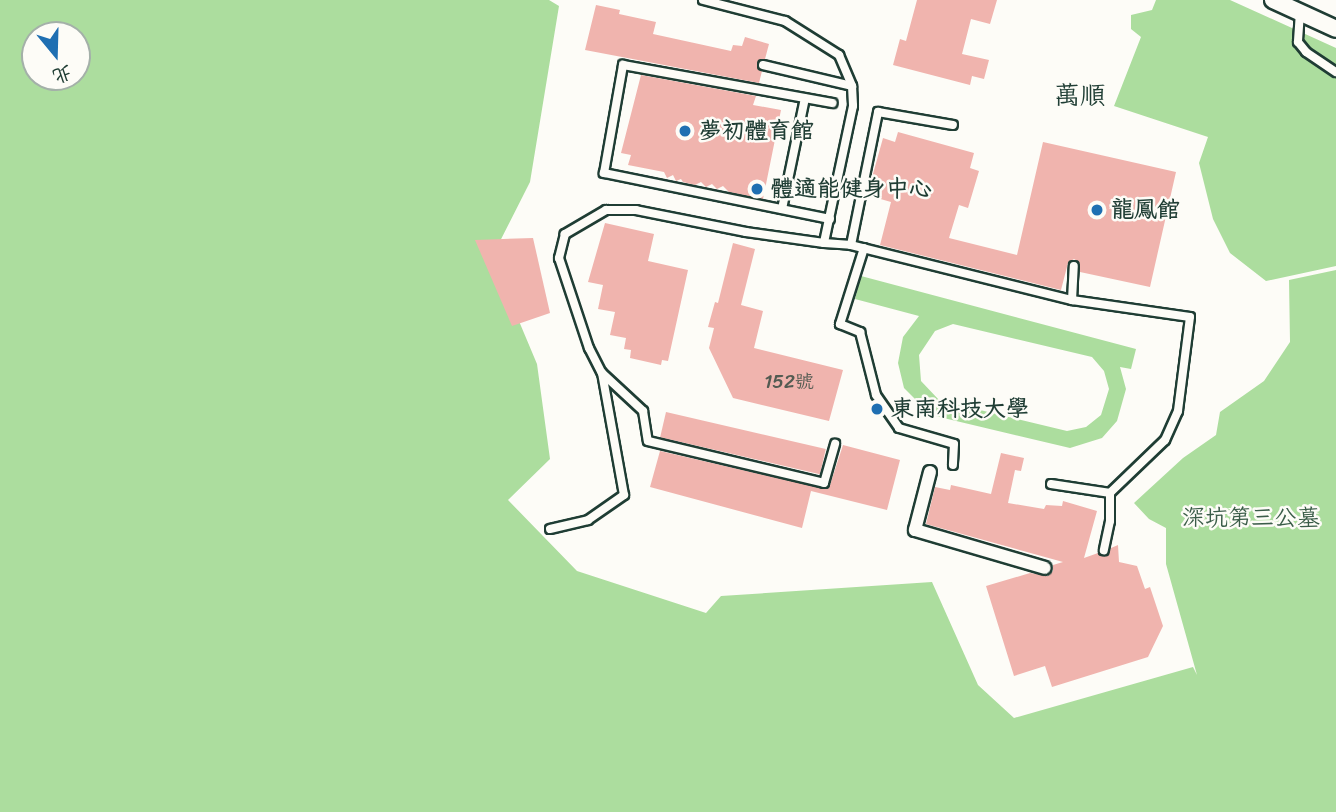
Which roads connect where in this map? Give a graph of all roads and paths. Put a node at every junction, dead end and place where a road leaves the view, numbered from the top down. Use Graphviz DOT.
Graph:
graph roads {
  1 [pos="704,0"];
  2 [pos="1273,0"];
  3 [pos="1300,12"];
  4 [pos="1336,29"];
  5 [pos="764,65"];
  6 [pos="1336,72"];
  7 [pos="852,86"];
  8 [pos="805,98"];
  9 [pos="833,103"];
  10 [pos="953,125"];
  11 [pos="782,209"];
  12 [pos="830,219"];
  13 [pos="824,243"];
  14 [pos="851,245"];
  15 [pos="864,248"];
  16 [pos="1074,266"];
  17 [pos="1072,300"];
  18 [pos="602,373"];
  19 [pos="835,444"];
  20 [pos="953,465"];
  21 [pos="930,472"];
  22 [pos="1051,484"];
  23 [pos="1110,493"];
  24 [pos="551,529"];
  25 [pos="1104,550"];
  26 [pos="1045,568"];
  1 -- 7 [label="lane"];
  2 -- 3 [label="street"];
  3 -- 4 [label="street"];
  3 -- 6 [label="lane"];
  5 -- 7 [label="lane"];
  7 -- 12 [label="lane"];
  8 -- 9 [label="lane"];
  8 -- 11 [label="lane"];
  8 -- 11 [label="lane"];
  10 -- 14 [label="lane"];
  11 -- 12 [label="lane"];
  12 -- 13 [label="lane"];
  13 -- 14 [label="lane"];
  13 -- 18 [label="lane"];
  14 -- 15 [label="lane"];
  15 -- 17 [label="lane"];
  15 -- 20 [label="lane"];
  16 -- 17 [label="lane"];
  17 -- 23 [label="lane"];
  18 -- 19 [label="lane"];
  18 -- 24 [label="lane"];
  21 -- 26 [label="street"];
  22 -- 23 [label="lane"];
  23 -- 25 [label="lane"];
}
